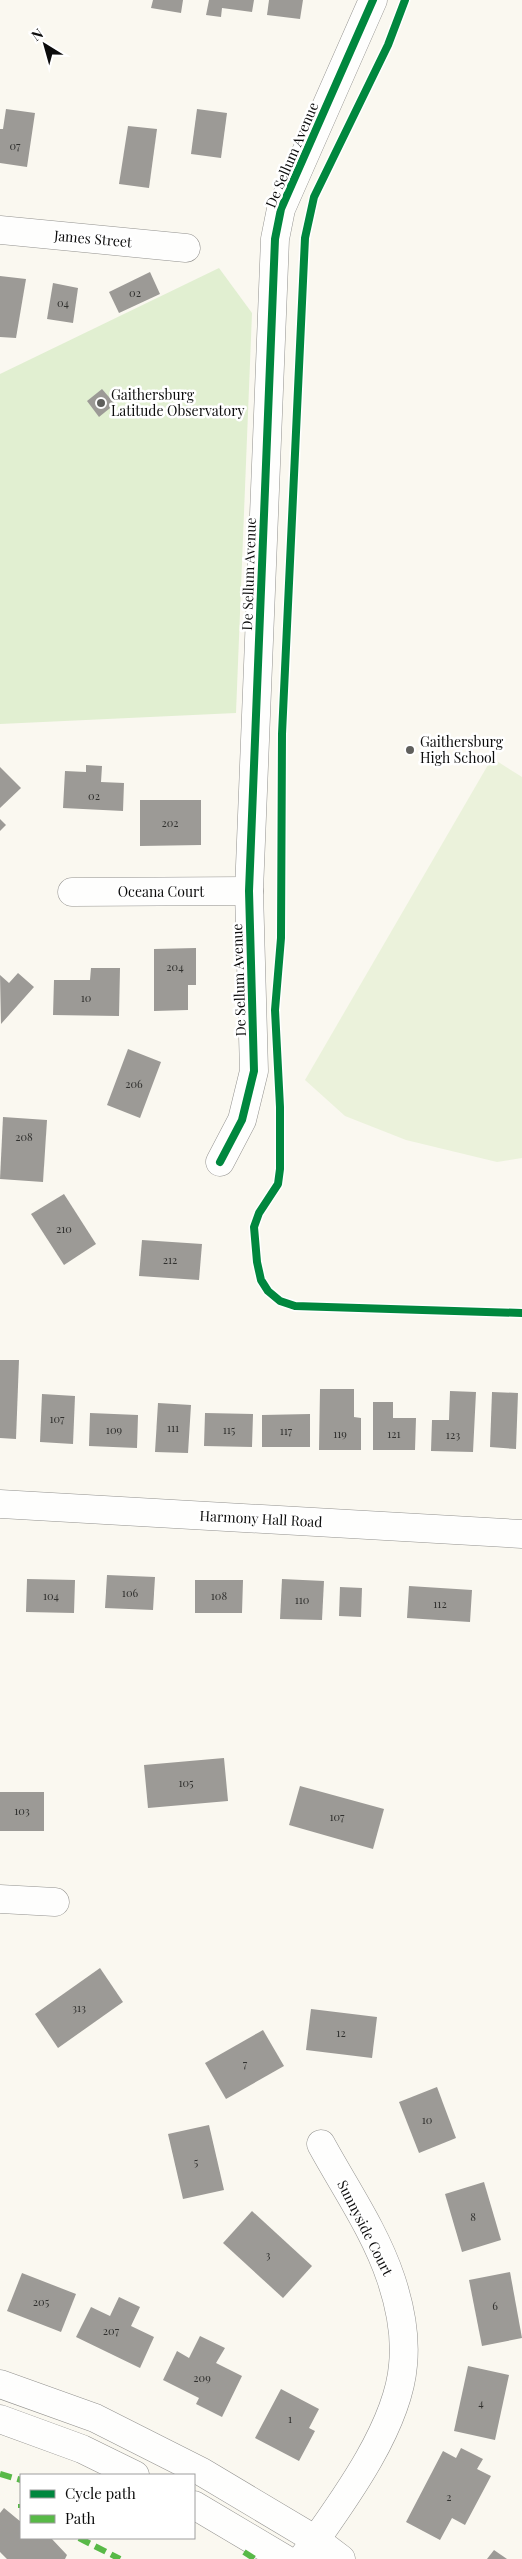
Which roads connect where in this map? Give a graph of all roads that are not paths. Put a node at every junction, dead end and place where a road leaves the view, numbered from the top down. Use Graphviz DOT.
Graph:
graph roads {
  1 [pos="373,0"];
  2 [pos="0,230"];
  3 [pos="186,248"];
  4 [pos="250,890"];
  5 [pos="72,892"];
  6 [pos="220,1162"];
  7 [pos="0,1504"];
  8 [pos="522,1534"];
  9 [pos="0,1899"];
  10 [pos="55,1902"];
  11 [pos="321,2144"];
  12 [pos="0,2384"];
  13 [pos="0,2419"];
  14 [pos="133,2474"];
  15 [pos="195,2506"];
  16 [pos="309,2549"];
  17 [pos="285,2559"];
  18 [pos="342,2559"];
  1 -- 4 [label="street, De Sellum Avenue"];
  2 -- 3 [label="street, James Street"];
  4 -- 5 [label="street, Oceana Court"];
  4 -- 6 [label="street, De Sellum Avenue"];
  7 -- 8 [label="street, Harmony Hall Road"];
  9 -- 10 [label="street"];
  11 -- 16 [label="street, Sunnyside Court"];
  12 -- 16 [label="street"];
  13 -- 14 [label="street"];
  15 -- 17 [label="street"];
  16 -- 18 [label="street"];
}
